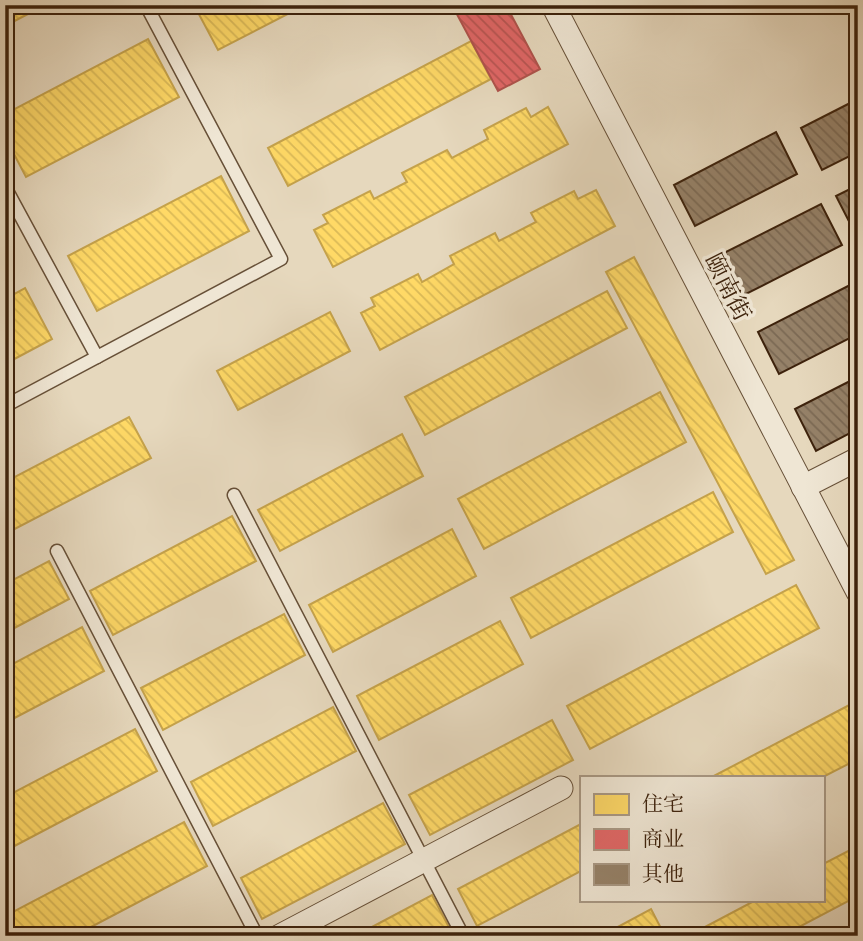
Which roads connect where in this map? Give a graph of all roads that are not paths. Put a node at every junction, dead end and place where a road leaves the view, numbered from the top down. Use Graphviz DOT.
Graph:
graph roads {
  1 [pos="146,5"];
  2 [pos="553,5"];
  3 [pos="5,187"];
  4 [pos="97,357"];
  5 [pos="5,406"];
  6 [pos="858,459"];
  7 [pos="803,487"];
  8 [pos="234,495"];
  9 [pos="57,551"];
  10 [pos="858,592"];
  11 [pos="561,788"];
  12 [pos="424,860"];
  13 [pos="257,936"];
  14 [pos="280,936"];
  15 [pos="463,936"];
  1 -- 4 [label="lane"];
  2 -- 7 [label="street, 颐南街"];
  3 -- 4 [label="lane"];
  4 -- 5 [label="lane"];
  6 -- 7 [label="street"];
  7 -- 10 [label="street, 颐南街"];
  8 -- 12 [label="lane"];
  9 -- 13 [label="lane"];
  11 -- 12 [label="street"];
  12 -- 14 [label="street"];
  12 -- 15 [label="lane"];
}
